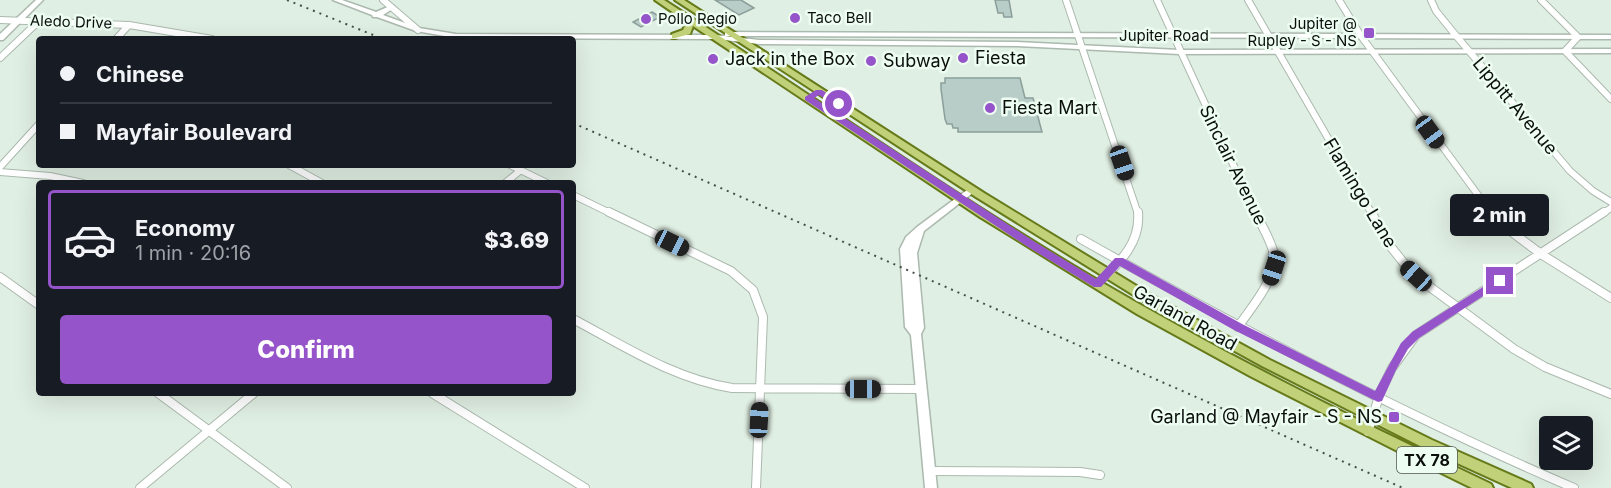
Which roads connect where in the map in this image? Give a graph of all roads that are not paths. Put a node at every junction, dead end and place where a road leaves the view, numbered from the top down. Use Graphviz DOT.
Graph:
graph roads {
  1 [pos="40,0"];
  2 [pos="336,0"];
  3 [pos="383,0"];
  4 [pos="659,0"];
  5 [pos="680,0"];
  6 [pos="1066,0"];
  7 [pos="1156,0"];
  8 [pos="1248,0"];
  9 [pos="1339,0"];
  10 [pos="1431,0"];
  11 [pos="1541,0"];
  12 [pos="392,8"];
  13 [pos="377,16"];
  14 [pos="0,20"];
  15 [pos="19,20"];
  16 [pos="39,21"];
  17 [pos="691,21"];
  18 [pos="129,25"];
  19 [pos="418,30"];
  20 [pos="730,34"];
  21 [pos="849,34"];
  22 [pos="983,34"];
  23 [pos="120,36"];
  24 [pos="194,36"];
  25 [pos="675,36"];
  26 [pos="1172,36"];
  27 [pos="1267,36"];
  28 [pos="1361,36"];
  29 [pos="716,37"];
  30 [pos="1079,37"];
  31 [pos="1457,37"];
  32 [pos="1535,37"];
  33 [pos="1578,37"];
  34 [pos="1611,37"];
  35 [pos="0,38"];
  36 [pos="740,40"];
  37 [pos="857,42"];
  38 [pos="989,43"];
  39 [pos="1083,48"];
  40 [pos="1565,51"];
  41 [pos="1607,51"];
  42 [pos="1179,52"];
  43 [pos="1276,52"];
  44 [pos="1372,52"];
  45 [pos="1469,52"];
  46 [pos="0,58"];
  47 [pos="819,92"];
  48 [pos="808,98"];
  49 [pos="1611,99"];
  50 [pos="36,127"];
  51 [pos="898,142"];
  52 [pos="887,150"];
  53 [pos="0,167"];
  54 [pos="294,168"];
  55 [pos="516,168"];
  56 [pos="520,170"];
  57 [pos="0,172"];
  58 [pos="69,180"];
  59 [pos="316,180"];
  60 [pos="508,180"];
  61 [pos="542,180"];
  62 [pos="971,190"];
  63 [pos="576,196"];
  64 [pos="960,199"];
  65 [pos="1611,202"];
  66 [pos="1611,208"];
  67 [pos="1081,239"];
  68 [pos="1541,254"];
  69 [pos="1119,261"];
  70 [pos="1108,274"];
  71 [pos="0,277"];
  72 [pos="1097,284"];
  73 [pos="1611,298"];
  74 [pos="36,303"];
  75 [pos="1456,308"];
  76 [pos="576,321"];
  77 [pos="1238,327"];
  78 [pos="761,388"];
  79 [pos="921,389"];
  80 [pos="1611,394"];
  81 [pos="162,396"];
  82 [pos="250,396"];
  83 [pos="437,396"];
  84 [pos="1378,397"];
  85 [pos="1372,416"];
  86 [pos="209,431"];
  87 [pos="1368,432"];
  88 [pos="929,471"];
  89 [pos="1100,475"];
  90 [pos="140,488"];
  91 [pos="287,488"];
  92 [pos="585,488"];
  93 [pos="756,488"];
  94 [pos="931,488"];
  95 [pos="1486,488"];
  96 [pos="1526,488"];
  97 [pos="1574,488"];
  1 -- 15 [label="main road"];
  2 -- 13 [label="main road, Jupiter Road"];
  3 -- 12 [label="street"];
  4 -- 17 [label="main road, Garland Road / TX 78"];
  5 -- 20 [label="main road, Garland Road / TX 78"];
  6 -- 30 [label="street"];
  7 -- 26 [label="street, Sinclair Avenue"];
  8 -- 27 [label="street, Flamingo Lane"];
  9 -- 28 [label="street"];
  10 -- 31 [label="street, Lippitt Avenue"];
  11 -- 33 [label="street"];
  12 -- 13 [label="main road"];
  12 -- 19 [label="street"];
  13 -- 19 [label="main road, Jupiter Road"];
  14 -- 15 [label="street, Aledo Drive"];
  15 -- 16 [label="street, Aledo Drive"];
  15 -- 35 [label="main road"];
  16 -- 18 [label="street, Aledo Drive"];
  16 -- 46 [label="street"];
  17 -- 25 [label="main road"];
  17 -- 29 [label="main road, Garland Road / TX 78"];
  18 -- 23 [label="street"];
  18 -- 24 [label="street, Aledo Drive"];
  19 -- 25 [label="main road, Jupiter Road"];
  20 -- 21 [label="main road, Jupiter Road"];
  20 -- 29 [label="main road, Jupiter Road"];
  20 -- 36 [label="main road, Garland Road / TX 78"];
  21 -- 22 [label="main road, Jupiter Road"];
  21 -- 37 [label="main road"];
  22 -- 30 [label="main road, Jupiter Road"];
  22 -- 38 [label="main road"];
  25 -- 29 [label="main road, Jupiter Road"];
  26 -- 27 [label="main road, Jupiter Road"];
  26 -- 30 [label="main road, Jupiter Road"];
  26 -- 42 [label="street, Sinclair Avenue"];
  27 -- 28 [label="main road, Jupiter Road"];
  27 -- 43 [label="street, Flamingo Lane"];
  28 -- 31 [label="main road, Jupiter Road"];
  28 -- 44 [label="street"];
  29 -- 36 [label="main road, Jupiter Road"];
  29 -- 48 [label="main road, Garland Road / TX 78"];
  30 -- 39 [label="street"];
  31 -- 32 [label="main road, Jupiter Road"];
  31 -- 45 [label="street, Lippitt Avenue"];
  32 -- 33 [label="main road, Jupiter Road"];
  32 -- 40 [label="main road"];
  33 -- 34 [label="main road, Jupiter Road"];
  33 -- 40 [label="street"];
  33 -- 41 [label="main road"];
  36 -- 37 [label="main road, Jupiter Road"];
  36 -- 47 [label="main road, Garland Road / TX 78"];
  37 -- 38 [label="main road, Jupiter Road"];
  38 -- 39 [label="main road, Jupiter Road"];
  39 -- 42 [label="main road, Jupiter Road"];
  39 -- 69 [label="street"];
  40 -- 41 [label="main road"];
  40 -- 45 [label="main road"];
  40 -- 49 [label="street"];
  42 -- 43 [label="main road, Jupiter Road"];
  42 -- 77 [label="street, Sinclair Avenue"];
  43 -- 44 [label="main road, Jupiter Road"];
  43 -- 75 [label="street, Flamingo Lane"];
  44 -- 45 [label="main road, Jupiter Road"];
  44 -- 68 [label="street"];
  45 -- 65 [label="street, Lippitt Avenue"];
  47 -- 48 [label="main road"];
  47 -- 51 [label="main road, Garland Road / TX 78"];
  48 -- 52 [label="main road, Garland Road / TX 78"];
  50 -- 53 [label="street"];
  51 -- 52 [label="main road"];
  51 -- 62 [label="main road, Garland Road / TX 78"];
  52 -- 64 [label="main road, Garland Road / TX 78"];
  54 -- 59 [label="street"];
  55 -- 56 [label="street"];
  56 -- 60 [label="street"];
  56 -- 61 [label="street"];
  57 -- 58 [label="street"];
  62 -- 64 [label="main road"];
  62 -- 70 [label="main road, Garland Road / TX 78"];
  63 -- 78 [label="street"];
  64 -- 72 [label="main road, Garland Road / TX 78"];
  64 -- 79 [label="main road"];
  66 -- 68 [label="street"];
  67 -- 69 [label="street"];
  68 -- 73 [label="street"];
  68 -- 75 [label="street"];
  69 -- 70 [label="street"];
  69 -- 77 [label="street"];
  70 -- 72 [label="street"];
  70 -- 85 [label="main road, Garland Road / TX 78"];
  71 -- 74 [label="street"];
  72 -- 87 [label="main road, Garland Road / TX 78"];
  75 -- 80 [label="street, Flamingo Lane"];
  75 -- 84 [label="street"];
  76 -- 78 [label="street"];
  77 -- 84 [label="street"];
  78 -- 79 [label="street"];
  78 -- 93 [label="street"];
  79 -- 88 [label="main road"];
  81 -- 86 [label="street"];
  82 -- 86 [label="street"];
  83 -- 92 [label="street"];
  84 -- 85 [label="street"];
  84 -- 97 [label="street"];
  85 -- 87 [label="street"];
  85 -- 96 [label="main road, Garland Road / TX 78"];
  86 -- 90 [label="street"];
  86 -- 91 [label="street"];
  87 -- 95 [label="main road, Garland Road / TX 78"];
  88 -- 89 [label="street"];
  88 -- 94 [label="main road"];
}
